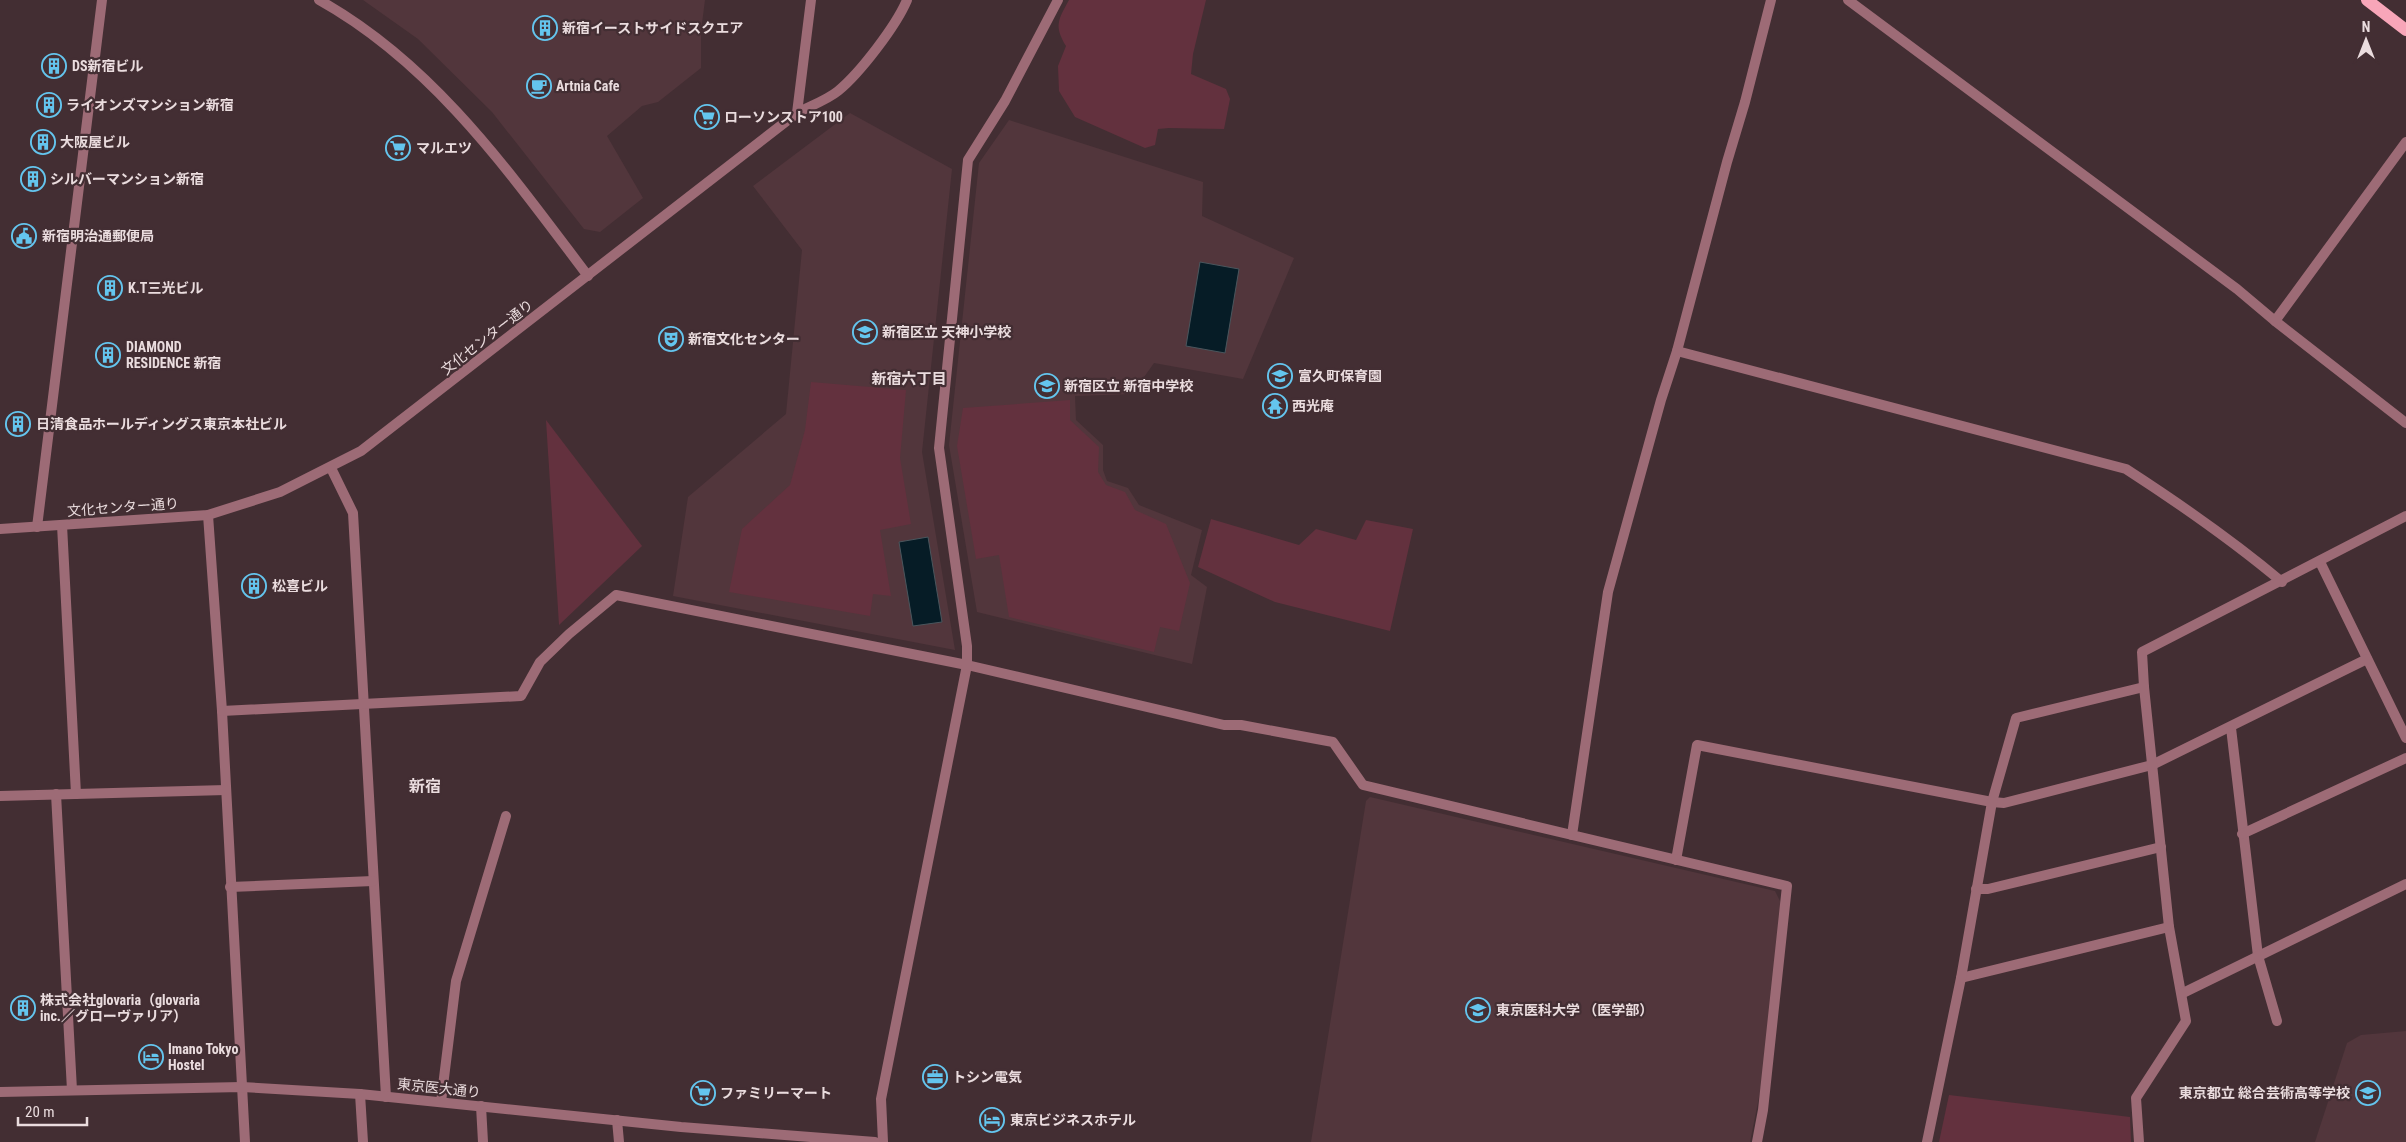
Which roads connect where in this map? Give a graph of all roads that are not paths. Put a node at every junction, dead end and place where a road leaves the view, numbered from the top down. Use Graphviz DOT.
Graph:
graph roads {
  1 [pos="102,0"];
  2 [pos="319,0"];
  3 [pos="811,0"];
  4 [pos="908,0"];
  5 [pos="1058,0"];
  6 [pos="1771,0"];
  7 [pos="1848,0"];
  8 [pos="2367,0"];
  9 [pos="2406,30"];
  10 [pos="797,113"];
  11 [pos="2406,142"];
  12 [pos="588,276"];
  13 [pos="2275,321"];
  14 [pos="1677,351"];
  15 [pos="2406,423"];
  16 [pos="331,468"];
  17 [pos="208,514"];
  18 [pos="2406,516"];
  19 [pos="62,525"];
  20 [pos="37,527"];
  21 [pos="0,529"];
  22 [pos="2320,562"];
  23 [pos="2282,582"];
  24 [pos="2367,659"];
  25 [pos="967,665"];
  26 [pos="2144,687"];
  27 [pos="364,703"];
  28 [pos="222,711"];
  29 [pos="2230,728"];
  30 [pos="2406,738"];
  31 [pos="2406,758"];
  32 [pos="2152,765"];
  33 [pos="226,790"];
  34 [pos="56,794"];
  35 [pos="76,794"];
  36 [pos="0,796"];
  37 [pos="1992,802"];
  38 [pos="506,816"];
  39 [pos="2242,834"];
  40 [pos="1572,835"];
  41 [pos="2161,847"];
  42 [pos="1676,860"];
  43 [pos="373,881"];
  44 [pos="2406,884"];
  45 [pos="230,887"];
  46 [pos="1976,889"];
  47 [pos="2169,927"];
  48 [pos="2258,956"];
  49 [pos="1961,978"];
  50 [pos="2183,993"];
  51 [pos="2277,1021"];
  52 [pos="242,1087"];
  53 [pos="72,1090"];
  54 [pos="0,1092"];
  55 [pos="360,1094"];
  56 [pos="386,1097"];
  57 [pos="441,1102"];
  58 [pos="481,1106"];
  59 [pos="617,1120"];
  60 [pos="245,1142"];
  61 [pos="363,1142"];
  62 [pos="483,1142"];
  63 [pos="618,1142"];
  64 [pos="875,1142"];
  65 [pos="883,1142"];
  66 [pos="1757,1142"];
  67 [pos="1927,1142"];
  68 [pos="2139,1142"];
  1 -- 20 [label="street"];
  2 -- 12 [label="street"];
  3 -- 10 [label="street"];
  4 -- 10 [label="street, 文化センター通り"];
  5 -- 25 [label="street"];
  6 -- 14 [label="street"];
  7 -- 13 [label="street"];
  8 -- 9 [label="main road"];
  10 -- 12 [label="street, 文化センター通り"];
  11 -- 13 [label="street"];
  12 -- 16 [label="street, 文化センター通り"];
  13 -- 15 [label="street"];
  14 -- 23 [label="street"];
  14 -- 40 [label="street"];
  16 -- 17 [label="street, 文化センター通り"];
  16 -- 27 [label="street"];
  17 -- 19 [label="street, 文化センター通り"];
  17 -- 28 [label="street"];
  18 -- 22 [label="street"];
  19 -- 20 [label="street, 文化センター通り"];
  19 -- 35 [label="street"];
  20 -- 21 [label="street, 文化センター通り"];
  22 -- 23 [label="street"];
  22 -- 24 [label="street"];
  23 -- 26 [label="street"];
  24 -- 29 [label="street"];
  24 -- 30 [label="street"];
  25 -- 27 [label="street"];
  25 -- 40 [label="street"];
  25 -- 65 [label="street"];
  26 -- 32 [label="street"];
  26 -- 37 [label="street"];
  27 -- 28 [label="street"];
  27 -- 43 [label="street"];
  28 -- 33 [label="street"];
  29 -- 32 [label="street"];
  29 -- 39 [label="street"];
  31 -- 39 [label="street"];
  32 -- 37 [label="street"];
  32 -- 41 [label="street"];
  33 -- 35 [label="street"];
  33 -- 45 [label="street"];
  34 -- 35 [label="street"];
  34 -- 36 [label="street"];
  34 -- 53 [label="street"];
  37 -- 42 [label="street"];
  37 -- 46 [label="street"];
  38 -- 57 [label="street"];
  39 -- 48 [label="street"];
  40 -- 42 [label="street"];
  41 -- 46 [label="street"];
  41 -- 47 [label="street"];
  42 -- 66 [label="street"];
  43 -- 45 [label="street"];
  43 -- 56 [label="street"];
  44 -- 48 [label="street"];
  45 -- 52 [label="street"];
  46 -- 49 [label="street"];
  47 -- 49 [label="street"];
  47 -- 50 [label="street"];
  48 -- 50 [label="street"];
  48 -- 51 [label="street"];
  49 -- 67 [label="street"];
  50 -- 68 [label="street"];
  52 -- 53 [label="street, 東京医大通り"];
  52 -- 55 [label="street, 東京医大通り"];
  52 -- 60 [label="street"];
  53 -- 54 [label="street, 東京医大通り"];
  55 -- 56 [label="street, 東京医大通り"];
  55 -- 61 [label="street"];
  56 -- 57 [label="street, 東京医大通り"];
  57 -- 58 [label="street, 東京医大通り"];
  58 -- 59 [label="street, 東京医大通り"];
  58 -- 62 [label="street"];
  59 -- 63 [label="street"];
  59 -- 64 [label="street, 東京医大通り"];
}
